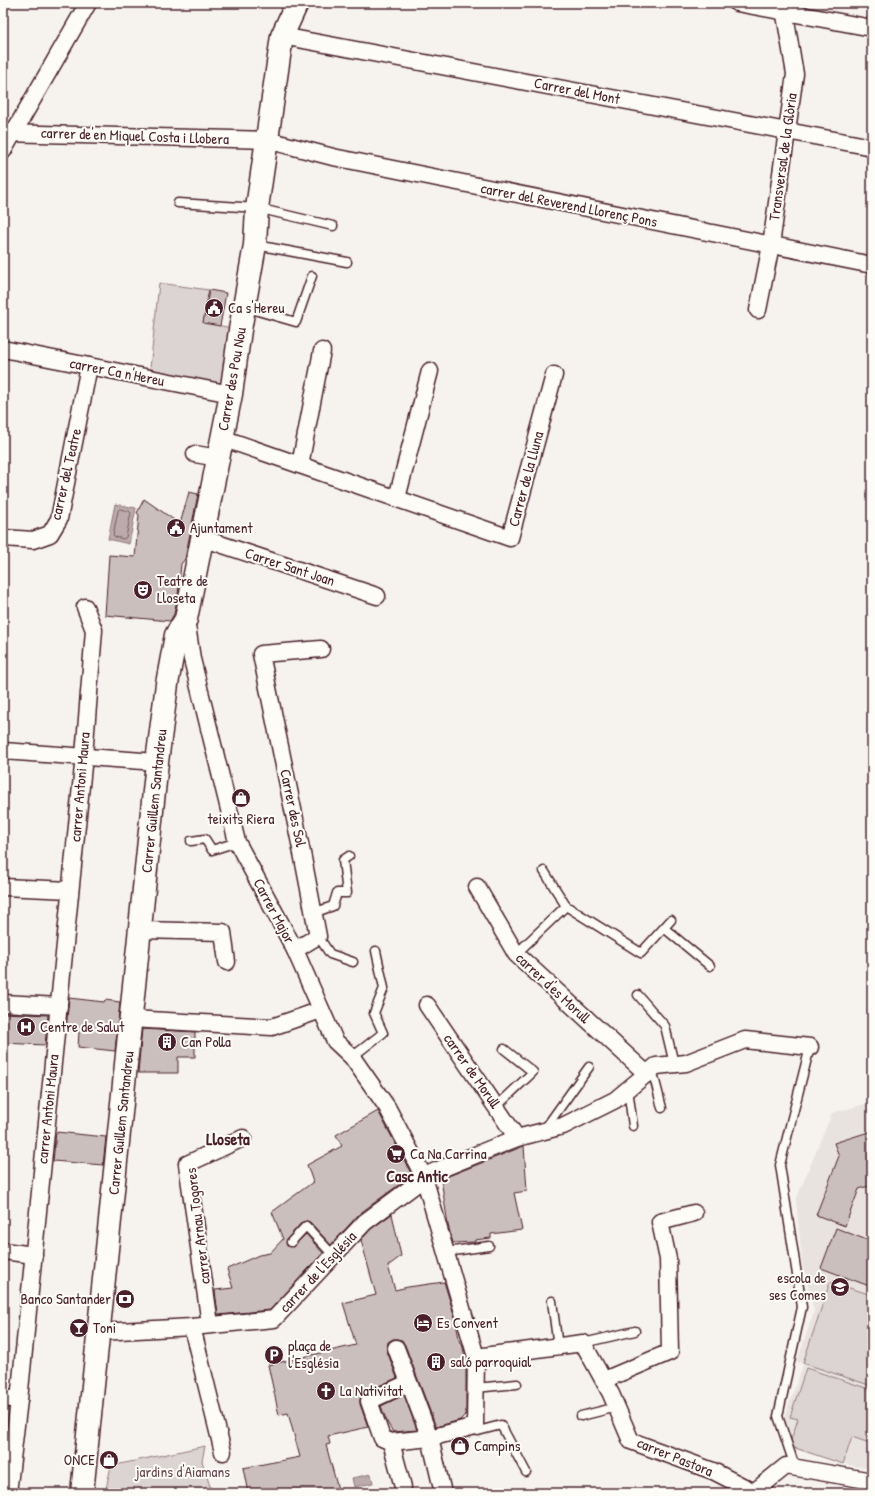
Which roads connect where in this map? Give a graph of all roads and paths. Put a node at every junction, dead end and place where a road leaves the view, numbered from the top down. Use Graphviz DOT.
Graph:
graph roads {
  1 [pos="88,3"];
  2 [pos="297,3"];
  3 [pos="737,3"];
  4 [pos="784,8"];
  5 [pos="872,28"];
  6 [pos="282,36"];
  7 [pos="787,131"];
  8 [pos="8,132"];
  9 [pos="267,140"];
  10 [pos="872,147"];
  11 [pos="3,152"];
  12 [pos="178,203"];
  13 [pos="257,208"];
  14 [pos="333,226"];
  15 [pos="256,245"];
  16 [pos="771,246"];
  17 [pos="347,262"];
  18 [pos="872,265"];
  19 [pos="312,276"];
  20 [pos="244,307"];
  21 [pos="758,310"];
  22 [pos="3,349"];
  23 [pos="322,351"];
  24 [pos="89,366"];
  25 [pos="430,371"];
  26 [pos="554,375"];
  27 [pos="231,394"];
  28 [pos="220,448"];
  29 [pos="195,454"];
  30 [pos="300,465"];
  31 [pos="397,498"];
  32 [pos="3,538"];
  33 [pos="202,538"];
  34 [pos="377,596"];
  35 [pos="85,607"];
  36 [pos="181,627"];
  37 [pos="321,649"];
  38 [pos="3,751"];
  39 [pos="84,756"];
  40 [pos="157,762"];
  41 [pos="191,841"];
  42 [pos="237,842"];
  43 [pos="349,856"];
  44 [pos="544,870"];
  45 [pos="3,886"];
  46 [pos="477,887"];
  47 [pos="70,890"];
  48 [pos="566,906"];
  49 [pos="313,913"];
  50 [pos="671,920"];
  51 [pos="664,928"];
  52 [pos="140,930"];
  53 [pos="318,936"];
  54 [pos="295,950"];
  55 [pos="376,951"];
  56 [pos="516,954"];
  57 [pos="227,962"];
  58 [pos="353,962"];
  59 [pos="710,966"];
  60 [pos="638,995"];
  61 [pos="3,1003"];
  62 [pos="427,1005"];
  63 [pos="59,1006"];
  64 [pos="321,1010"];
  65 [pos="131,1019"];
  66 [pos="810,1047"];
  67 [pos="504,1049"];
  68 [pos="352,1057"];
  69 [pos="674,1064"];
  70 [pos="589,1067"];
  71 [pos="650,1072"];
  72 [pos="628,1089"];
  73 [pos="497,1106"];
  74 [pos="662,1108"];
  75 [pos="633,1126"];
  76 [pos="542,1131"];
  77 [pos="243,1138"];
  78 [pos="517,1138"];
  79 [pos="424,1177"];
  80 [pos="694,1212"];
  81 [pos="291,1242"];
  82 [pos="488,1246"];
  83 [pos="3,1251"];
  84 [pos="446,1252"];
  85 [pos="34,1255"];
  86 [pos="334,1256"];
  87 [pos="552,1301"];
  88 [pos="210,1324"];
  89 [pos="192,1327"];
  90 [pos="635,1331"];
  91 [pos="100,1332"];
  92 [pos="583,1343"];
  93 [pos="558,1346"];
  94 [pos="396,1348"];
  95 [pos="476,1357"];
  96 [pos="604,1380"];
  97 [pos="408,1383"];
  98 [pos="517,1384"];
  99 [pos="475,1388"];
  100 [pos="3,1398"];
  101 [pos="19,1400"];
  102 [pos="617,1407"];
  103 [pos="581,1416"];
  104 [pos="475,1426"];
  105 [pos="430,1438"];
  106 [pos="391,1442"];
  107 [pos="223,1452"];
  108 [pos="795,1468"];
  109 [pos="526,1472"];
  110 [pos="872,1481"];
  111 [pos="403,1487"];
  112 [pos="8,1493"];
  113 [pos="82,1493"];
  114 [pos="443,1493"];
  1 -- 8 [label="street"];
  2 -- 6 [label="street, Carrer des Pou Nou"];
  3 -- 4 [label="street"];
  4 -- 5 [label="street"];
  4 -- 7 [label="street, Transversal de la Glòria"];
  6 -- 7 [label="street, Carrer del Mont"];
  6 -- 9 [label="street, Carrer des Pou Nou"];
  7 -- 10 [label="street, Carrer del Mont"];
  7 -- 16 [label="street, Transversal de la Glòria"];
  8 -- 9 [label="street, carrer de'en Miquel Costa i Llobera"];
  8 -- 11 [label="street"];
  9 -- 13 [label="street, Carrer des Pou Nou"];
  9 -- 16 [label="street, carrer del Reverend Llorenç Pons"];
  12 -- 13 [label="lane"];
  13 -- 14 [label="lane"];
  13 -- 15 [label="street, Carrer des Pou Nou"];
  15 -- 17 [label="lane"];
  15 -- 20 [label="street, Carrer des Pou Nou"];
  16 -- 18 [label="street, carrer del Reverend Llorenç Pons"];
  16 -- 21 [label="street, Transversal de la Glòria"];
  19 -- 20 [label="lane"];
  20 -- 27 [label="street, Carrer des Pou Nou"];
  22 -- 24 [label="street, carrer Ca n'Hereu"];
  23 -- 30 [label="street"];
  24 -- 27 [label="street, carrer Ca n'Hereu"];
  24 -- 32 [label="street, carrer del Teatre"];
  25 -- 31 [label="street"];
  26 -- 31 [label="street, Carrer de la Lluna"];
  27 -- 28 [label="street, Carrer des Pou Nou"];
  28 -- 29 [label="street, Carrer de la Lluna"];
  28 -- 30 [label="street, Carrer de la Lluna"];
  28 -- 33 [label="street, Carrer des Pou Nou"];
  30 -- 31 [label="street, Carrer de la Lluna"];
  33 -- 34 [label="street, Carrer Sant Joan"];
  33 -- 36 [label="street, Carrer des Pou Nou"];
  35 -- 39 [label="street, carrer Antoni Maura"];
  36 -- 40 [label="street, Carrer Guillem Santandreu"];
  36 -- 42 [label="street, Carrer Major"];
  37 -- 49 [label="street, Carrer des Sol"];
  38 -- 39 [label="street"];
  39 -- 40 [label="street"];
  39 -- 47 [label="street, carrer Antoni Maura"];
  40 -- 52 [label="street, Carrer Guillem Santandreu"];
  41 -- 42 [label="lane"];
  42 -- 54 [label="street, Carrer Major"];
  43 -- 49 [label="lane"];
  44 -- 48 [label="lane"];
  45 -- 47 [label="street"];
  46 -- 56 [label="street, carrer d'es Morull"];
  47 -- 63 [label="street, carrer Antoni Maura"];
  48 -- 51 [label="lane"];
  48 -- 56 [label="lane"];
  49 -- 53 [label="street, Carrer des Sol"];
  50 -- 51 [label="lane"];
  51 -- 59 [label="lane"];
  52 -- 57 [label="street"];
  52 -- 65 [label="street, Carrer Guillem Santandreu"];
  53 -- 54 [label="street"];
  53 -- 58 [label="lane"];
  54 -- 64 [label="street, Carrer Major"];
  55 -- 68 [label="lane"];
  56 -- 71 [label="street, carrer d'es Morull"];
  60 -- 69 [label="lane"];
  61 -- 63 [label="street"];
  62 -- 73 [label="street, carrer de Morull"];
  63 -- 85 [label="street, carrer Antoni Maura"];
  64 -- 65 [label="street"];
  64 -- 68 [label="street, Carrer Major"];
  65 -- 91 [label="street, Carrer Guillem Santandreu"];
  66 -- 69 [label="street"];
  66 -- 108 [label="lane"];
  67 -- 73 [label="lane"];
  68 -- 79 [label="street, Carrer Major"];
  69 -- 71 [label="street"];
  70 -- 76 [label="lane"];
  71 -- 72 [label="street"];
  71 -- 74 [label="lane"];
  72 -- 75 [label="lane"];
  72 -- 76 [label="street"];
  73 -- 78 [label="street, carrer de Morull"];
  76 -- 78 [label="street"];
  77 -- 88 [label="street, carrer Arnau Togores"];
  78 -- 79 [label="street"];
  79 -- 84 [label="street, Carrer Major"];
  79 -- 86 [label="street, carrer de l'Església"];
  80 -- 96 [label="street"];
  81 -- 86 [label="lane, carrer de l'Església"];
  82 -- 84 [label="lane"];
  83 -- 85 [label="street"];
  84 -- 95 [label="street, Carrer Major"];
  85 -- 101 [label="street, carrer Antoni Maura"];
  86 -- 88 [label="street, carrer de l'Església"];
  87 -- 93 [label="lane"];
  88 -- 89 [label="street, carrer de l'Església"];
  89 -- 91 [label="street, carrer de l'Església"];
  89 -- 107 [label="street"];
  90 -- 92 [label="lane"];
  91 -- 113 [label="street, Carrer Guillem Santandreu"];
  92 -- 93 [label="street"];
  92 -- 96 [label="street, carrer Pastora"];
  93 -- 95 [label="street"];
  94 -- 97 [label="street"];
  95 -- 99 [label="street, Carrer Major"];
  96 -- 102 [label="street, carrer Pastora"];
  97 -- 105 [label="street"];
  97 -- 106 [label="street"];
  98 -- 99 [label="lane"];
  99 -- 104 [label="street, Carrer Major"];
  100 -- 101 [label="street"];
  101 -- 112 [label="street, carrer Antoni Maura"];
  102 -- 103 [label="lane"];
  102 -- 108 [label="street, carrer Pastora"];
  104 -- 105 [label="street"];
  104 -- 109 [label="lane"];
  105 -- 106 [label="street"];
  105 -- 114 [label="street"];
  106 -- 111 [label="street"];
  108 -- 110 [label="street"];
}
